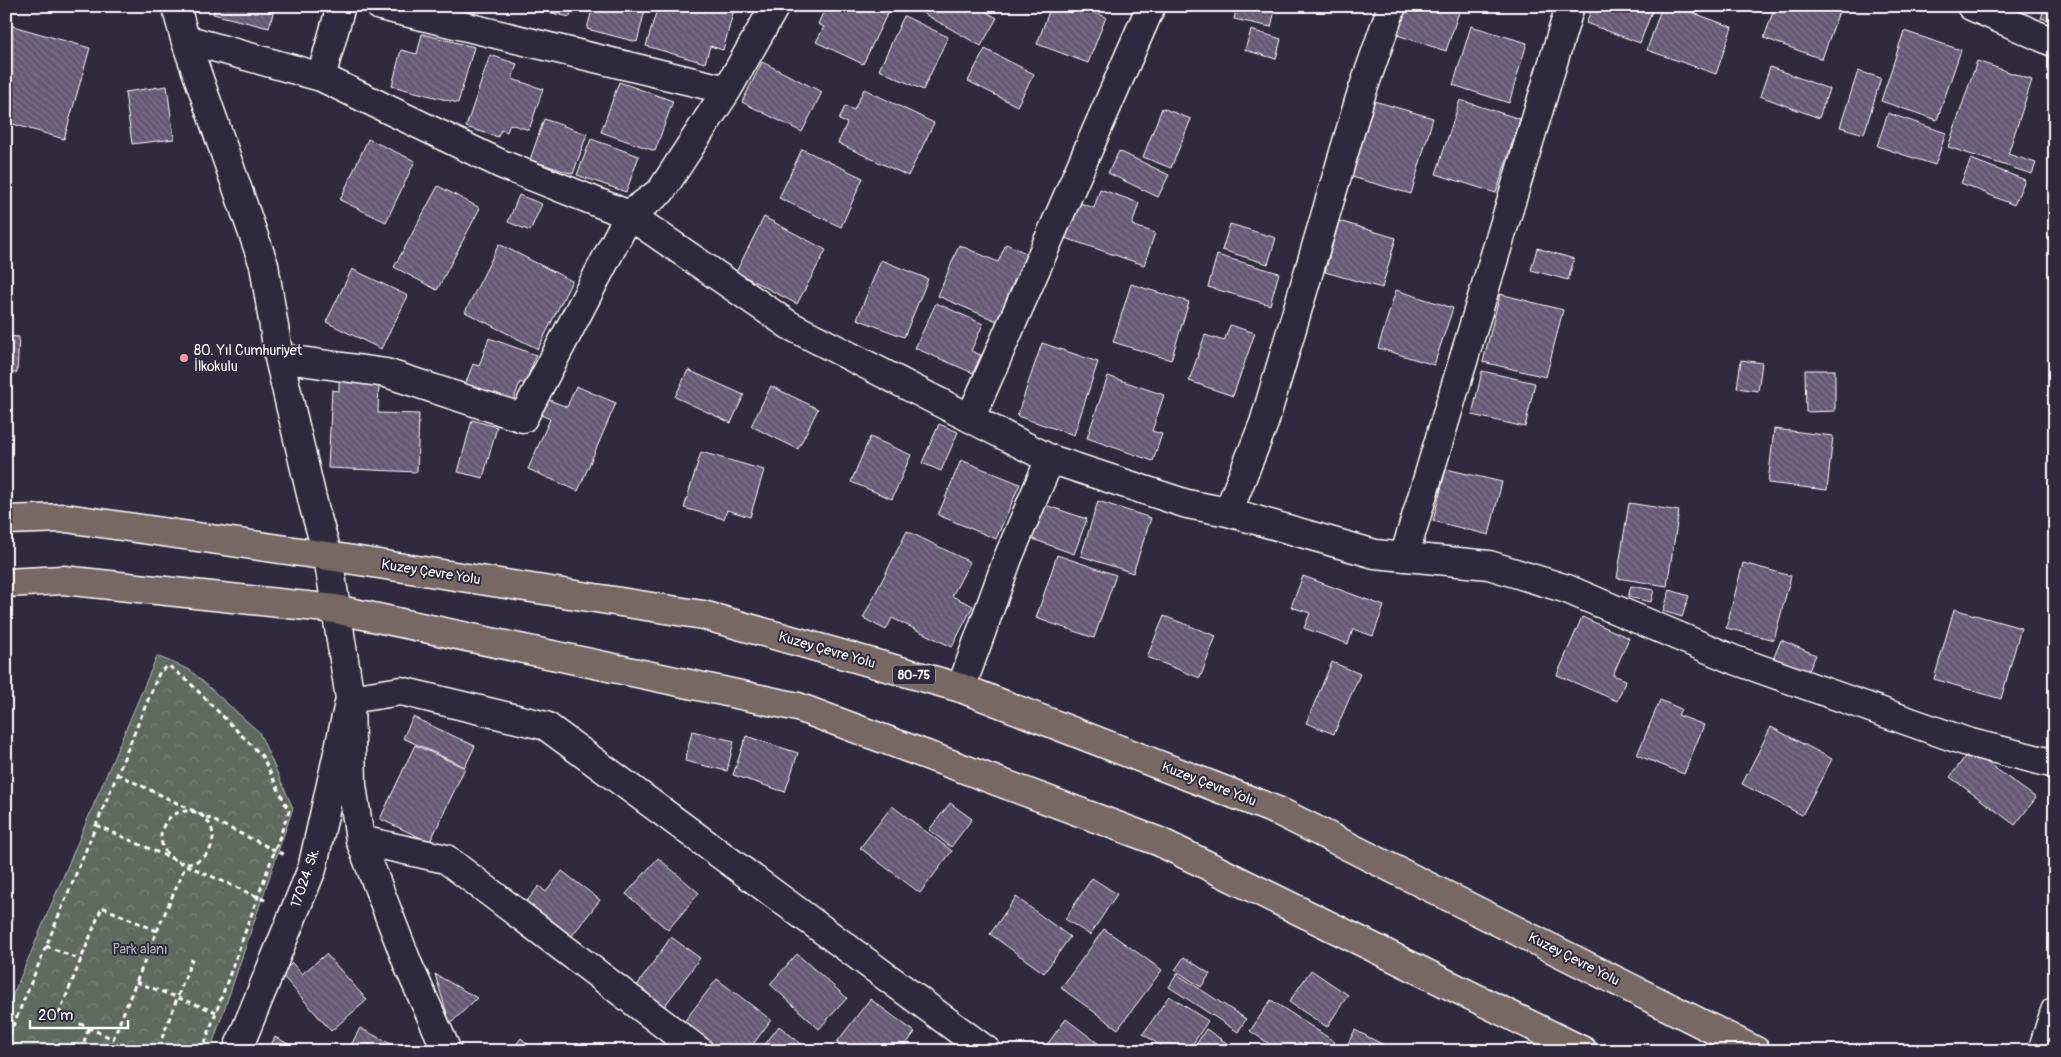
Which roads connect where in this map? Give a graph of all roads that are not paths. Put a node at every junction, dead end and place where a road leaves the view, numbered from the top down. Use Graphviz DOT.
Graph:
graph roads {
  1 [pos="176,6"];
  2 [pos="341,6"];
  3 [pos="380,6"];
  4 [pos="775,6"];
  5 [pos="1151,6"];
  6 [pos="1392,6"];
  7 [pos="1570,6"];
  8 [pos="1971,6"];
  9 [pos="185,39"];
  10 [pos="2055,43"];
  11 [pos="321,76"];
  12 [pos="726,90"];
  13 [pos="629,216"];
  14 [pos="279,358"];
  15 [pos="971,417"];
  16 [pos="1050,459"];
  17 [pos="1228,512"];
  18 [pos="6,520"];
  19 [pos="328,556"];
  20 [pos="1404,557"];
  21 [pos="6,583"];
  22 [pos="335,609"];
  23 [pos="961,688"];
  24 [pos="350,699"];
  25 [pos="2055,764"];
  26 [pos="360,840"];
  27 [pos="2055,1011"];
  28 [pos="446,1050"];
  29 [pos="237,1051"];
  30 [pos="699,1051"];
  31 [pos="987,1051"];
  32 [pos="1583,1051"];
  33 [pos="1756,1051"];
  34 [pos="2042,1051"];
  1 -- 9 [label="street"];
  2 -- 11 [label="street"];
  3 -- 12 [label="street"];
  4 -- 12 [label="street"];
  5 -- 15 [label="street"];
  6 -- 17 [label="street"];
  7 -- 20 [label="street"];
  8 -- 10 [label="street"];
  9 -- 11 [label="street"];
  9 -- 14 [label="street"];
  11 -- 13 [label="street"];
  12 -- 13 [label="street"];
  13 -- 14 [label="street"];
  13 -- 15 [label="street"];
  14 -- 19 [label="street"];
  15 -- 16 [label="street"];
  16 -- 17 [label="street"];
  16 -- 23 [label="street"];
  17 -- 20 [label="street"];
  18 -- 19 [label="highway, Kuzey Çevre Yolu / 80-75"];
  19 -- 22 [label="street"];
  19 -- 23 [label="highway, Kuzey Çevre Yolu / 80-75"];
  20 -- 25 [label="street"];
  21 -- 22 [label="highway"];
  22 -- 24 [label="street"];
  22 -- 32 [label="highway"];
  23 -- 33 [label="highway, Kuzey Çevre Yolu / 80-75"];
  24 -- 26 [label="street"];
  24 -- 29 [label="street, 17024. Sk."];
  24 -- 31 [label="street"];
  26 -- 28 [label="street"];
  26 -- 30 [label="street"];
  27 -- 34 [label="street"];
}
